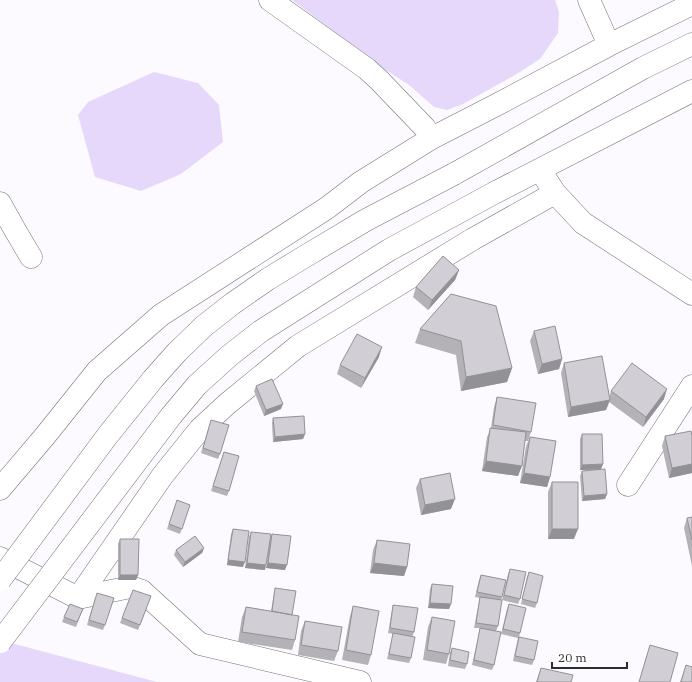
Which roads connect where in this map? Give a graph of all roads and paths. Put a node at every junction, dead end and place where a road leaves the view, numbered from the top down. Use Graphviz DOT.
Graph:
graph roads {
  1 [pos="270,0"];
  2 [pos="589,0"];
  3 [pos="692,4"];
  4 [pos="692,44"];
  5 [pos="610,45"];
  6 [pos="692,91"];
  7 [pos="432,138"];
  8 [pos="540,170"];
  9 [pos="555,193"];
  10 [pos="0,203"];
  11 [pos="31,257"];
  12 [pos="692,294"];
  13 [pos="692,386"];
  14 [pos="628,485"];
  15 [pos="0,489"];
  16 [pos="0,558"];
  17 [pos="0,580"];
  18 [pos="78,598"];
  19 [pos="0,642"];
  20 [pos="360,682"];
  1 -- 7 [label="street"];
  2 -- 5 [label="street"];
  3 -- 5 [label="street"];
  4 -- 17 [label="street, bridge"];
  5 -- 7 [label="street"];
  6 -- 8 [label="street"];
  7 -- 15 [label="street"];
  8 -- 9 [label="street"];
  8 -- 19 [label="street, bridge"];
  9 -- 12 [label="street"];
  9 -- 18 [label="street"];
  10 -- 11 [label="street"];
  13 -- 14 [label="street"];
  16 -- 18 [label="street"];
  18 -- 20 [label="street"];
}
